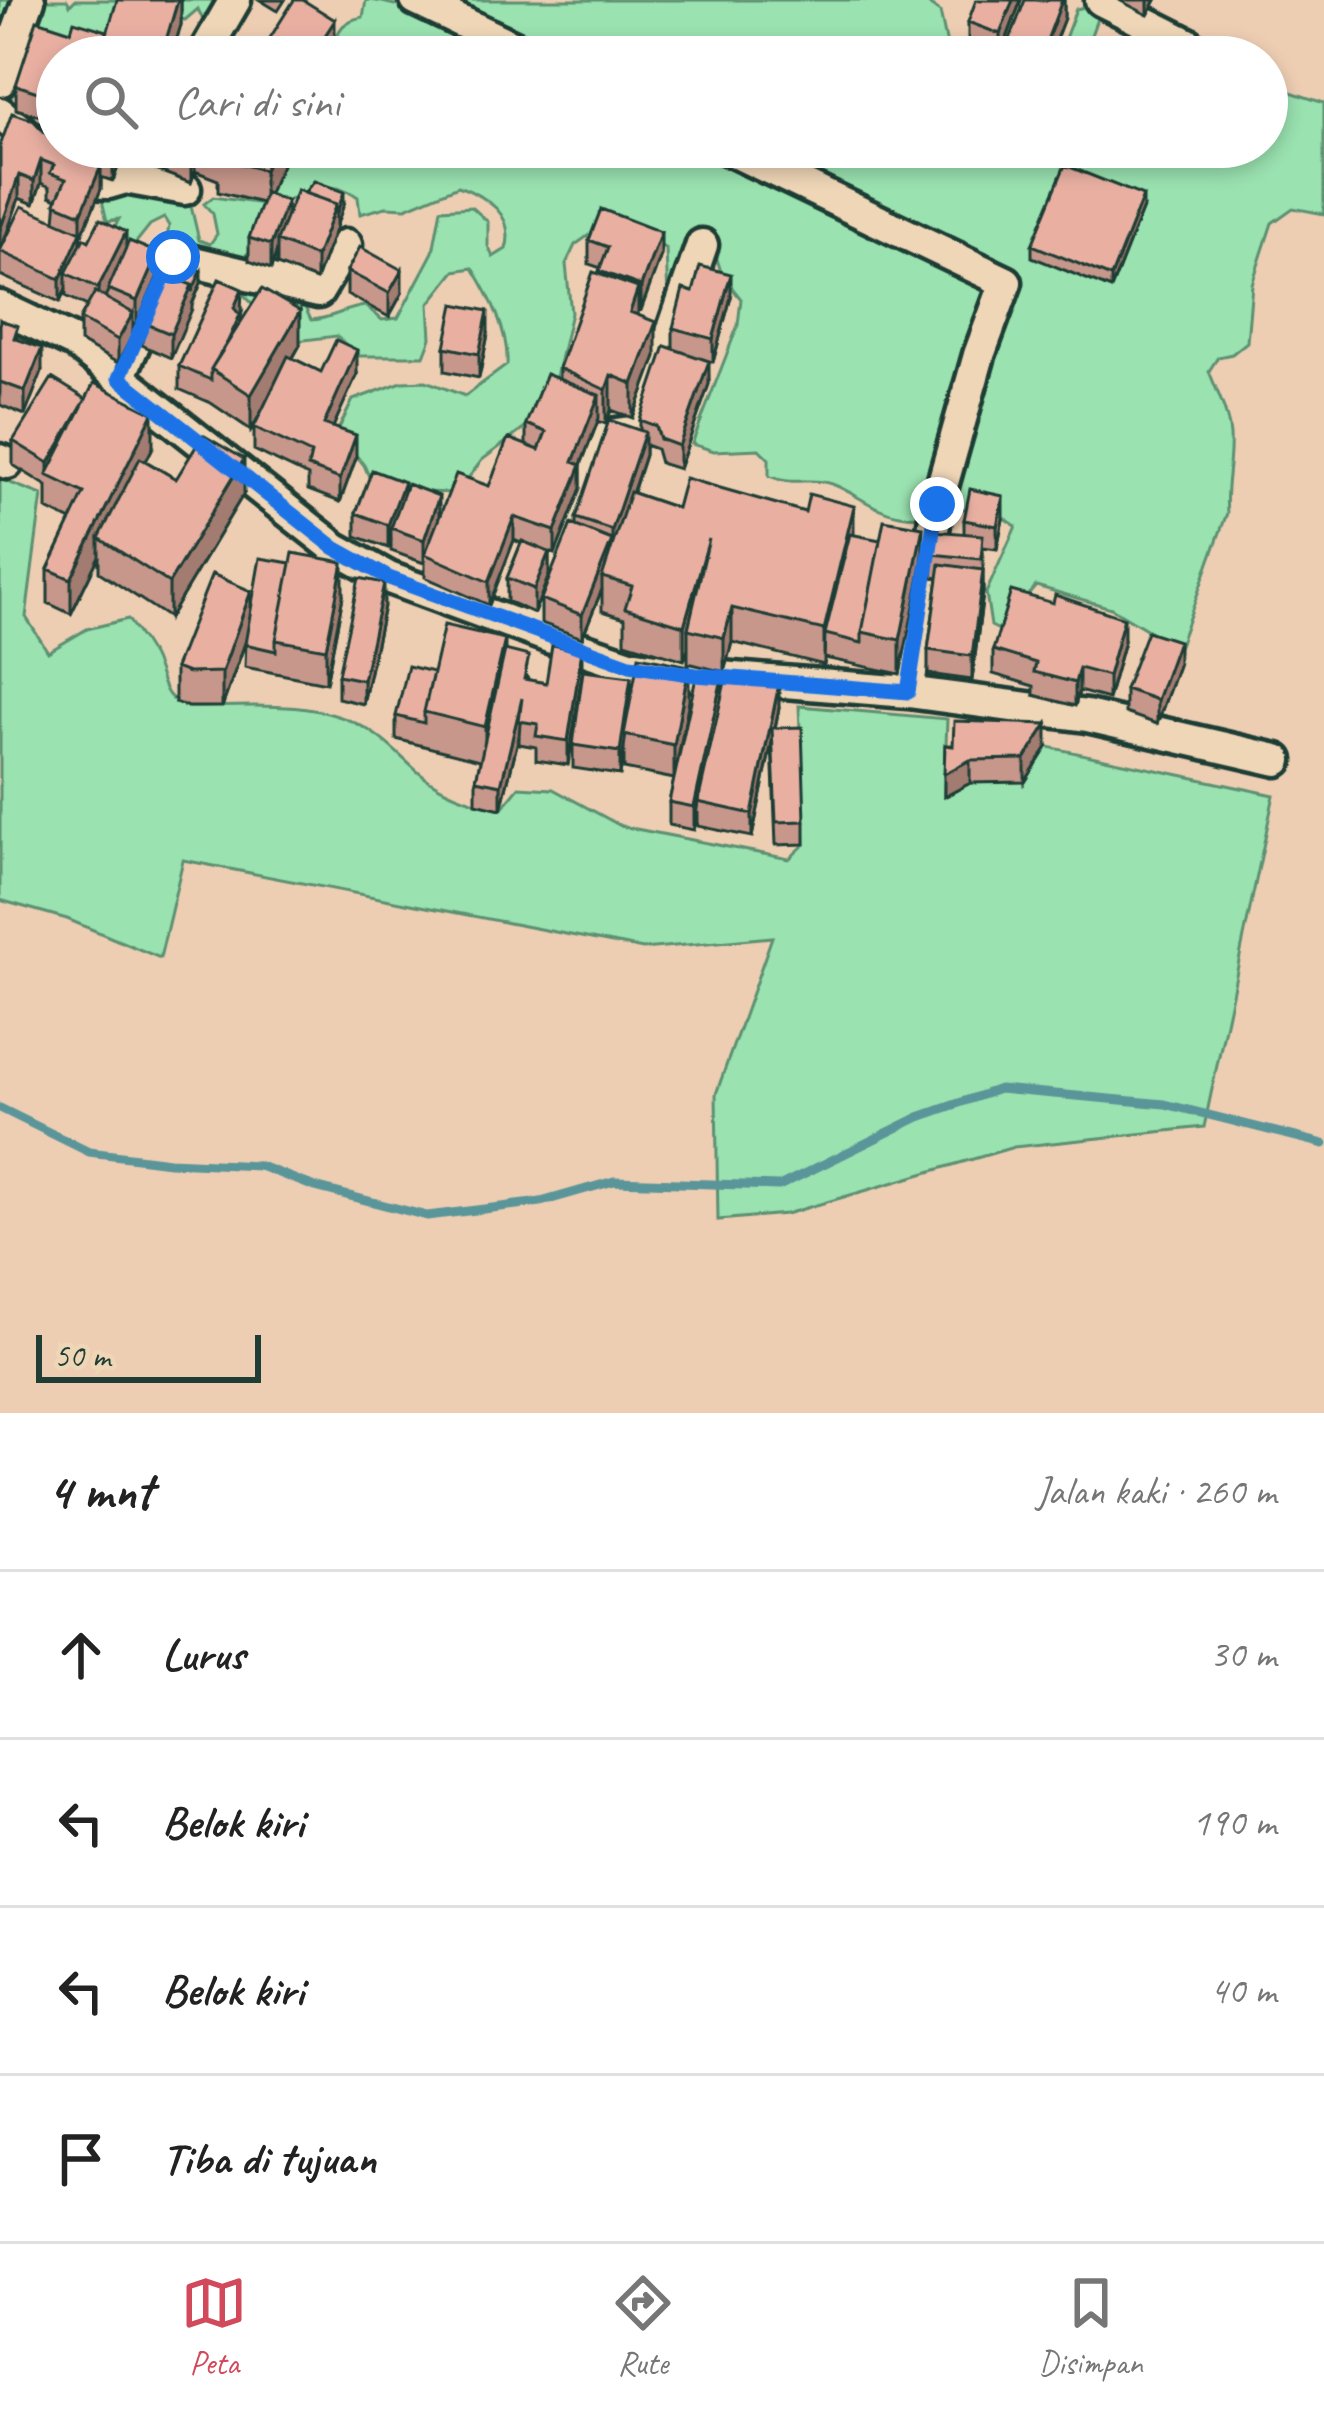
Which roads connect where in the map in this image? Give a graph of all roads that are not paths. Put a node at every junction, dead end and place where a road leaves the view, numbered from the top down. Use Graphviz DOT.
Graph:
graph roads {
  1 [pos="29,0"];
  2 [pos="235,0"];
  3 [pos="416,0"];
  4 [pos="1101,0"];
  5 [pos="214,36"];
  6 [pos="492,36"];
  7 [pos="1172,36"];
  8 [pos="0,81"];
  9 [pos="0,112"];
  10 [pos="36,142"];
  11 [pos="67,168"];
  12 [pos="768,168"];
  13 [pos="185,189"];
  14 [pos="346,245"];
  15 [pos="702,245"];
  16 [pos="0,308"];
  17 [pos="119,378"];
  18 [pos="532,631"];
  19 [pos="908,692"];
  20 [pos="1277,760"];
  1 -- 8 [label="street"];
  2 -- 5 [label="street"];
  3 -- 6 [label="street"];
  4 -- 7 [label="street"];
  9 -- 10 [label="street"];
  11 -- 13 [label="street"];
  12 -- 19 [label="street"];
  14 -- 17 [label="street"];
  15 -- 18 [label="street"];
  16 -- 17 [label="street"];
  17 -- 18 [label="street"];
  18 -- 19 [label="street"];
  19 -- 20 [label="street"];
}
